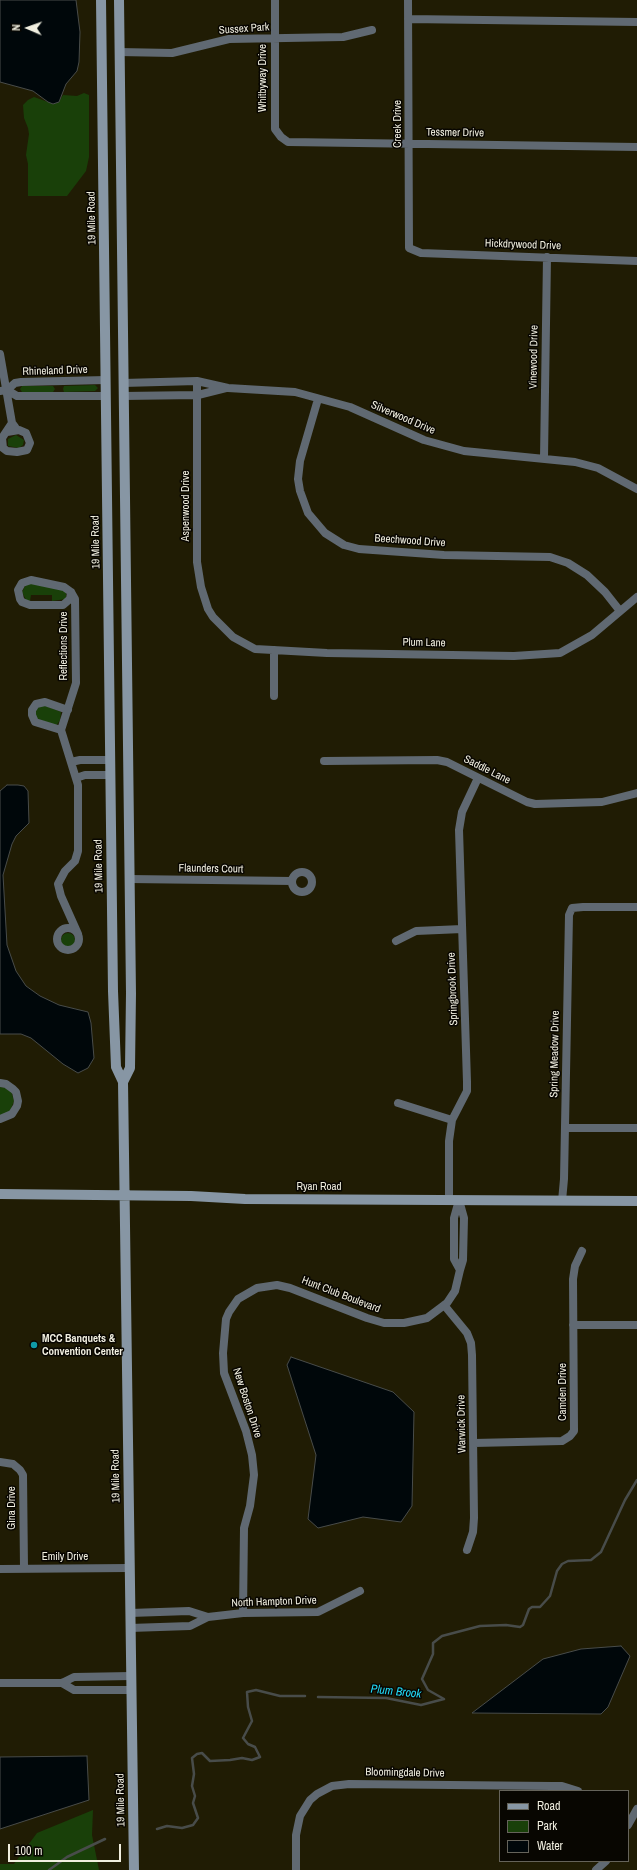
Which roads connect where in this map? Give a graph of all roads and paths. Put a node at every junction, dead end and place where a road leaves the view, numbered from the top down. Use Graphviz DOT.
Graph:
graph roads {
  1 [pos="101,0"];
  2 [pos="118,0"];
  3 [pos="275,0"];
  4 [pos="408,0"];
  5 [pos="408,19"];
  6 [pos="637,22"];
  7 [pos="372,30"];
  8 [pos="274,38"];
  9 [pos="119,52"];
  10 [pos="102,80"];
  11 [pos="119,88"];
  12 [pos="276,132"];
  13 [pos="409,143"];
  14 [pos="637,147"];
  15 [pos="409,248"];
  16 [pos="547,257"];
  17 [pos="637,261"];
  18 [pos="105,342"];
  19 [pos="123,349"];
  20 [pos="0,354"];
  21 [pos="106,380"];
  22 [pos="197,381"];
  23 [pos="123,382"];
  24 [pos="228,388"];
  25 [pos="4,391"];
  26 [pos="198,395"];
  27 [pos="106,396"];
  28 [pos="123,396"];
  29 [pos="318,399"];
  30 [pos="12,423"];
  31 [pos="19,430"];
  32 [pos="7,432"];
  33 [pos="544,458"];
  34 [pos="107,483"];
  35 [pos="124,489"];
  36 [pos="637,489"];
  37 [pos="71,592"];
  38 [pos="637,597"];
  39 [pos="63,605"];
  40 [pos="75,605"];
  41 [pos="620,612"];
  42 [pos="221,626"];
  43 [pos="274,650"];
  44 [pos="274,696"];
  45 [pos="68,710"];
  46 [pos="61,730"];
  47 [pos="110,757"];
  48 [pos="324,761"];
  49 [pos="71,762"];
  50 [pos="128,762"];
  51 [pos="110,775"];
  52 [pos="76,778"];
  53 [pos="478,778"];
  54 [pos="637,793"];
  55 [pos="129,879"];
  56 [pos="292,881"];
  57 [pos="112,905"];
  58 [pos="637,908"];
  59 [pos="130,913"];
  60 [pos="70,917"];
  61 [pos="66,928"];
  62 [pos="462,929"];
  63 [pos="78,934"];
  64 [pos="396,941"];
  65 [pos="114,1042"];
  66 [pos="130,1046"];
  67 [pos="123,1082"];
  68 [pos="0,1084"];
  69 [pos="398,1102"];
  70 [pos="0,1119"];
  71 [pos="452,1120"];
  72 [pos="565,1128"];
  73 [pos="637,1128"];
  74 [pos="0,1194"];
  75 [pos="124,1195"];
  76 [pos="454,1200"];
  77 [pos="562,1201"];
  78 [pos="637,1201"];
  79 [pos="582,1251"];
  80 [pos="238,1299"];
  81 [pos="444,1305"];
  82 [pos="573,1325"];
  83 [pos="637,1325"];
  84 [pos="474,1442"];
  85 [pos="0,1462"];
  86 [pos="468,1550"];
  87 [pos="0,1568"];
  88 [pos="24,1568"];
  89 [pos="129,1568"];
  90 [pos="360,1591"];
  91 [pos="130,1613"];
  92 [pos="243,1613"];
  93 [pos="208,1617"];
  94 [pos="130,1628"];
  95 [pos="131,1676"];
  96 [pos="0,1683"];
  97 [pos="62,1683"];
  98 [pos="131,1690"];
  99 [pos="575,1790"];
  100 [pos="637,1809"];
  101 [pos="629,1821"];
  102 [pos="605,1862"];
  103 [pos="134,1870"];
  104 [pos="296,1870"];
  105 [pos="596,1870"];
  1 -- 10 [label="main road, 19 Mile Road"];
  2 -- 9 [label="main road, 19 Mile Road"];
  3 -- 8 [label="street, Whitbyway Drive"];
  4 -- 5 [label="street, Creek Drive"];
  5 -- 6 [label="street"];
  5 -- 13 [label="street, Creek Drive"];
  7 -- 8 [label="street, Sussex Park"];
  8 -- 9 [label="street, Sussex Park"];
  8 -- 12 [label="street, Whitbyway Drive"];
  9 -- 11 [label="main road, 19 Mile Road"];
  10 -- 11 [label="main road"];
  10 -- 18 [label="main road, 19 Mile Road"];
  11 -- 19 [label="main road, 19 Mile Road"];
  12 -- 13 [label="street, Tessmer Drive"];
  13 -- 14 [label="street, Tessmer Drive"];
  13 -- 15 [label="street, Creek Drive"];
  15 -- 16 [label="street, Hickdrywood Drive"];
  16 -- 17 [label="street, Hickdrywood Drive"];
  16 -- 33 [label="street, Vinewood Drive"];
  18 -- 19 [label="main road"];
  18 -- 21 [label="main road, 19 Mile Road"];
  19 -- 23 [label="main road, 19 Mile Road"];
  20 -- 25 [label="street"];
  21 -- 25 [label="street, Rhineland Drive"];
  21 -- 27 [label="main road, 19 Mile Road"];
  22 -- 23 [label="street, Silverwood Drive"];
  22 -- 24 [label="street, Silverwood Drive"];
  22 -- 26 [label="street, Aspenwood Drive"];
  23 -- 28 [label="main road, 19 Mile Road"];
  24 -- 26 [label="street, Silverwood Drive"];
  24 -- 29 [label="street, Silverwood Drive"];
  25 -- 27 [label="street"];
  25 -- 30 [label="street"];
  26 -- 28 [label="street, Silverwood Drive"];
  26 -- 42 [label="street, Aspenwood Drive"];
  27 -- 34 [label="main road, 19 Mile Road"];
  28 -- 35 [label="main road, 19 Mile Road"];
  29 -- 33 [label="street, Silverwood Drive"];
  29 -- 41 [label="street, Beechwood Drive"];
  30 -- 31 [label="street"];
  30 -- 32 [label="street"];
  31 -- 32 [label="street"];
  31 -- 32 [label="street"];
  33 -- 36 [label="street, Silverwood Drive"];
  34 -- 35 [label="main road"];
  34 -- 47 [label="main road, 19 Mile Road"];
  35 -- 50 [label="main road, 19 Mile Road"];
  37 -- 39 [label="street, Reflections Drive"];
  37 -- 39 [label="street, Reflections Drive"];
  37 -- 40 [label="street, Reflections Drive"];
  38 -- 41 [label="street, Plum Lane"];
  39 -- 40 [label="street, Reflections Drive"];
  40 -- 45 [label="street, Reflections Drive"];
  41 -- 43 [label="street, Plum Lane"];
  42 -- 43 [label="street, Plum Lane"];
  43 -- 44 [label="street"];
  45 -- 46 [label="street, Reflections Drive"];
  45 -- 46 [label="street"];
  46 -- 49 [label="street"];
  47 -- 49 [label="street"];
  47 -- 50 [label="main road"];
  47 -- 51 [label="main road, 19 Mile Road"];
  48 -- 53 [label="street, Saddle Lane"];
  49 -- 52 [label="street"];
  50 -- 55 [label="main road, 19 Mile Road"];
  51 -- 52 [label="street"];
  51 -- 57 [label="main road, 19 Mile Road"];
  52 -- 60 [label="street"];
  53 -- 54 [label="street, Saddle Lane"];
  53 -- 62 [label="street, Springbrook Drive"];
  55 -- 56 [label="street, Flaunders Court"];
  55 -- 59 [label="main road, 19 Mile Road"];
  57 -- 59 [label="main road"];
  57 -- 65 [label="main road, 19 Mile Road"];
  58 -- 72 [label="street, Spring Meadow Drive"];
  59 -- 66 [label="main road, 19 Mile Road"];
  60 -- 61 [label="street"];
  60 -- 63 [label="street"];
  61 -- 63 [label="street"];
  61 -- 63 [label="street"];
  62 -- 64 [label="street"];
  62 -- 71 [label="street, Springbrook Drive"];
  65 -- 66 [label="main road"];
  65 -- 67 [label="main road, 19 Mile Road"];
  66 -- 67 [label="main road, 19 Mile Road"];
  67 -- 75 [label="main road, 19 Mile Road"];
  68 -- 70 [label="street"];
  69 -- 71 [label="street"];
  71 -- 76 [label="street, Springbrook Drive"];
  72 -- 73 [label="street"];
  72 -- 77 [label="street, Spring Meadow Drive"];
  74 -- 75 [label="main road, Ryan Road"];
  75 -- 76 [label="main road, Ryan Road"];
  75 -- 89 [label="main road, 19 Mile Road"];
  76 -- 77 [label="main road, Ryan Road"];
  76 -- 81 [label="street, Hunt Club Boulevard"];
  77 -- 78 [label="main road, Ryan Road"];
  79 -- 82 [label="street, Camden Drive"];
  80 -- 81 [label="street, Hunt Club Boulevard"];
  80 -- 92 [label="street, New Boston Drive"];
  81 -- 84 [label="street, Warwick Drive"];
  82 -- 83 [label="street"];
  82 -- 84 [label="street, Camden Drive"];
  84 -- 86 [label="street, Warwick Drive"];
  85 -- 88 [label="street, Gina Drive"];
  87 -- 88 [label="street, Emily Drive"];
  88 -- 89 [label="street, Emily Drive"];
  89 -- 91 [label="main road, 19 Mile Road"];
  90 -- 92 [label="street, North Hampton Drive"];
  91 -- 93 [label="street, North Hampton Drive"];
  91 -- 94 [label="main road, 19 Mile Road"];
  92 -- 93 [label="street, North Hampton Drive"];
  93 -- 94 [label="street, North Hampton Drive"];
  94 -- 95 [label="main road, 19 Mile Road"];
  95 -- 97 [label="street"];
  95 -- 98 [label="main road, 19 Mile Road"];
  96 -- 97 [label="street"];
  97 -- 98 [label="street"];
  98 -- 103 [label="main road, 19 Mile Road"];
  99 -- 104 [label="street, Bloomingdale Drive"];
  100 -- 101 [label="street"];
  102 -- 105 [label="street"];
}
